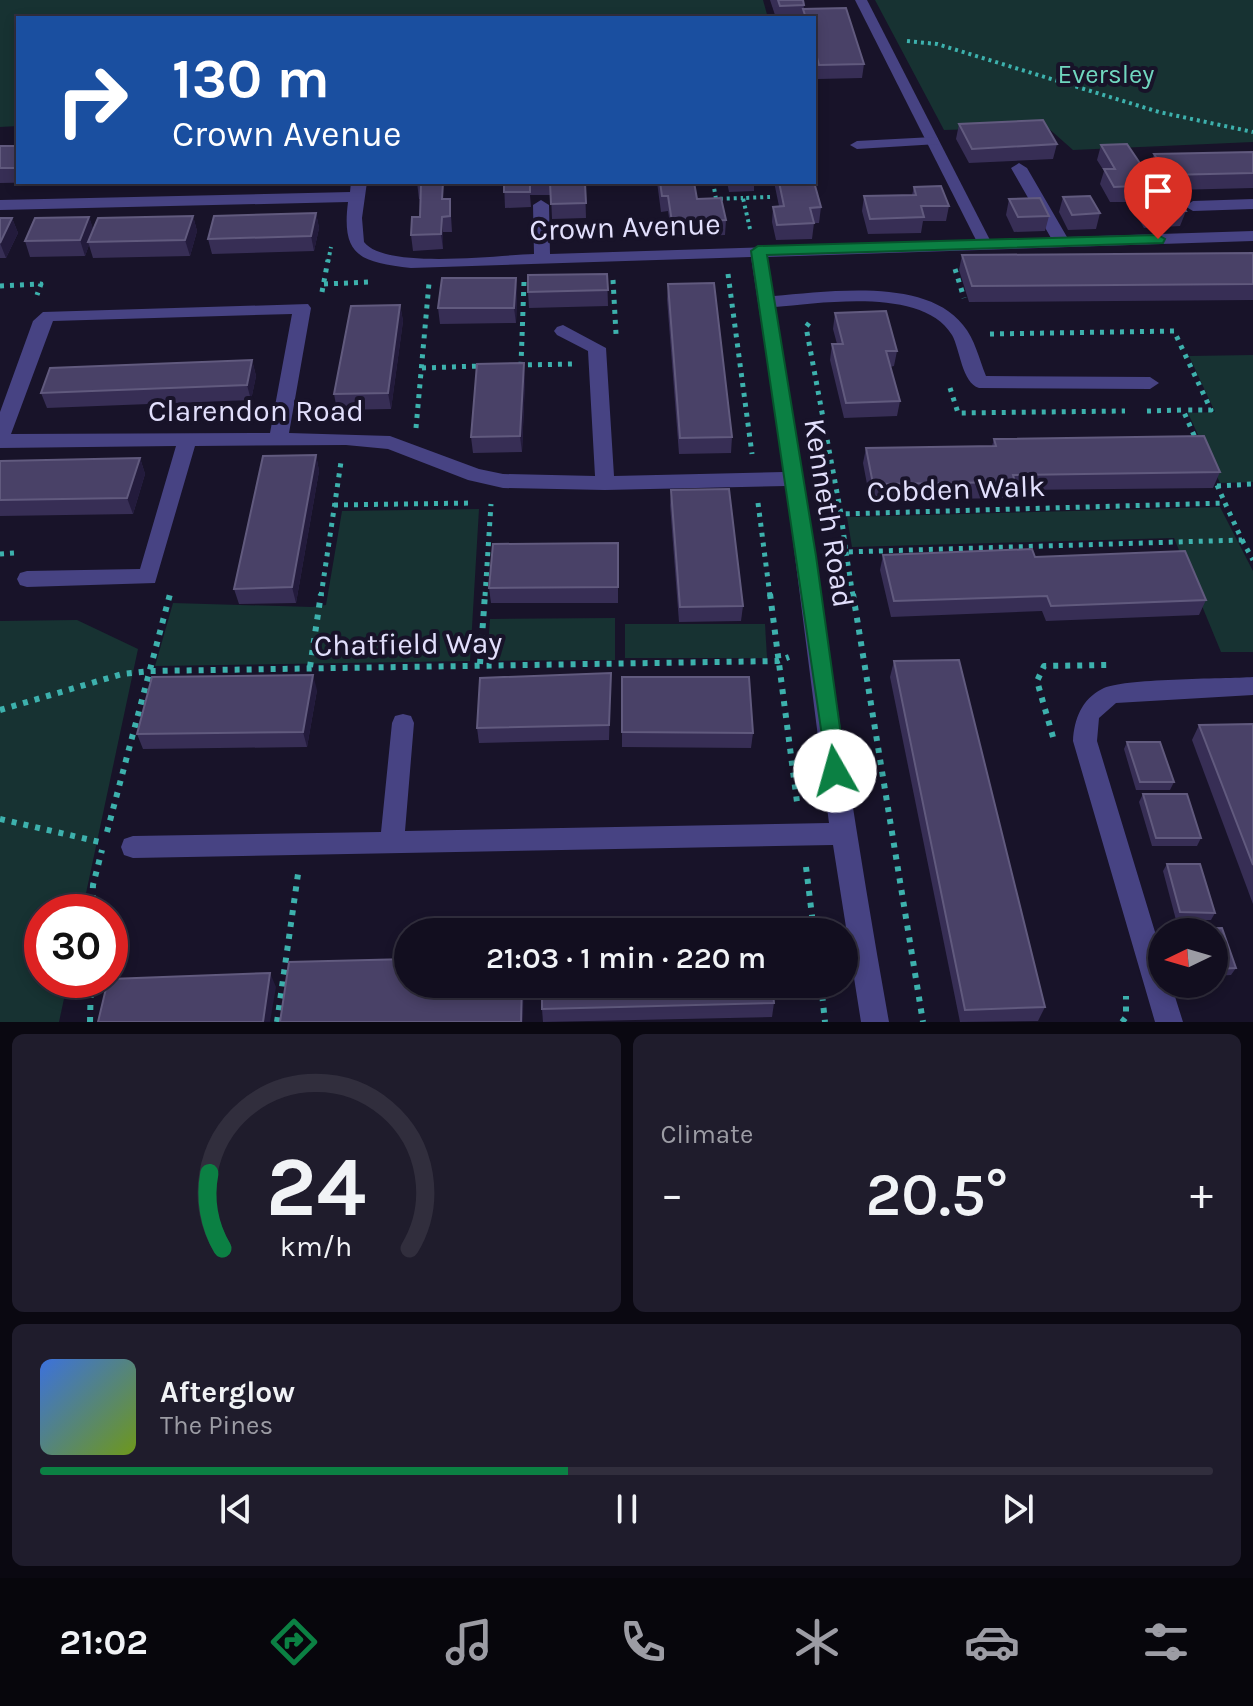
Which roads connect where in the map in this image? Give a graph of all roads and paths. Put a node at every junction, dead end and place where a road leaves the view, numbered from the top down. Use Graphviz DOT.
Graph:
graph roads {
  1 [pos="861,0"];
  2 [pos="882,40"];
  3 [pos="1253,132"];
  4 [pos="933,141"];
  5 [pos="857,145"];
  6 [pos="1019,168"];
  7 [pos="713,184"];
  8 [pos="358,190"];
  9 [pos="770,197"];
  10 [pos="743,198"];
  11 [pos="1253,204"];
  12 [pos="0,205"];
  13 [pos="541,205"];
  14 [pos="1193,206"];
  15 [pos="1253,236"];
  16 [pos="1062,242"];
  17 [pos="985,244"];
  18 [pos="756,246"];
  19 [pos="542,257"];
  20 [pos="954,264"];
  21 [pos="727,271"];
  22 [pos="612,275"];
  23 [pos="524,277"];
  24 [pos="414,281"];
  25 [pos="384,282"];
  26 [pos="321,299"];
  27 [pos="766,302"];
  28 [pos="967,310"];
  29 [pos="563,331"];
  30 [pos="990,334"];
  31 [pos="616,340"];
  32 [pos="579,364"];
  33 [pos="521,365"];
  34 [pos="492,366"];
  35 [pos="506,366"];
  36 [pos="422,368"];
  37 [pos="1150,383"];
  38 [pos="1183,410"];
  39 [pos="415,436"];
  40 [pos="279,437"];
  41 [pos="0,440"];
  42 [pos="187,440"];
  43 [pos="343,451"];
  44 [pos="753,461"];
  45 [pos="793,479"];
  46 [pos="605,483"];
  47 [pos="1253,484"];
  48 [pos="1217,486"];
  49 [pos="749,499"];
  50 [pos="506,502"];
  51 [pos="491,503"];
  52 [pos="334,505"];
  53 [pos="1242,540"];
  54 [pos="846,552"];
  55 [pos="29,553"];
  56 [pos="0,554"];
  57 [pos="1253,560"];
  58 [pos="27,579"];
  59 [pos="174,579"];
  60 [pos="819,645"];
  61 [pos="778,661"];
  62 [pos="480,664"];
  63 [pos="310,667"];
  64 [pos="150,671"];
  65 [pos="1253,686"];
  66 [pos="0,710"];
  67 [pos="403,723"];
  68 [pos="797,802"];
  69 [pos="0,819"];
  70 [pos="843,834"];
  71 [pos="104,843"];
  72 [pos="392,844"];
  73 [pos="302,845"];
  74 [pos="133,847"];
  75 [pos="806,867"];
  76 [pos="93,894"];
  77 [pos="812,918"];
  78 [pos="91,998"];
  79 [pos="822,998"];
  80 [pos="90,1022"];
  81 [pos="277,1022"];
  82 [pos="825,1022"];
  83 [pos="875,1022"];
  84 [pos="923,1022"];
  85 [pos="1169,1022"];
  1 -- 2 [label="lane"];
  2 -- 3 [label="path"];
  2 -- 4 [label="lane"];
  4 -- 5 [label="street"];
  4 -- 17 [label="lane"];
  6 -- 16 [label="street"];
  7 -- 10 [label="path"];
  8 -- 12 [label="street"];
  8 -- 19 [label="street, Crown Avenue"];
  9 -- 10 [label="path"];
  10 -- 18 [label="path"];
  11 -- 14 [label="street"];
  13 -- 19 [label="street"];
  15 -- 16 [label="street, Crown Avenue"];
  16 -- 17 [label="street, Crown Avenue"];
  17 -- 18 [label="street, Crown Avenue"];
  18 -- 19 [label="street, Crown Avenue"];
  18 -- 27 [label="street, Kenneth Road"];
  20 -- 28 [label="path"];
  21 -- 44 [label="path"];
  22 -- 31 [label="path"];
  23 -- 33 [label="path"];
  24 -- 36 [label="path"];
  25 -- 26 [label="path"];
  27 -- 37 [label="street"];
  27 -- 45 [label="street, Kenneth Road"];
  29 -- 46 [label="street"];
  30 -- 38 [label="path"];
  32 -- 33 [label="path"];
  33 -- 35 [label="path"];
  34 -- 36 [label="path"];
  36 -- 39 [label="path"];
  40 -- 41 [label="street"];
  40 -- 42 [label="street, Clarendon Road"];
  40 -- 46 [label="street, Clarendon Road"];
  41 -- 42 [label="street, Clarendon Road"];
  42 -- 58 [label="street"];
  43 -- 52 [label="path"];
  45 -- 46 [label="street, Clarendon Road"];
  45 -- 60 [label="street, Kenneth Road"];
  47 -- 48 [label="path"];
  49 -- 61 [label="path"];
  50 -- 51 [label="path"];
  51 -- 52 [label="path"];
  51 -- 62 [label="path"];
  52 -- 63 [label="path"];
  53 -- 54 [label="path, Cobden Walk"];
  53 -- 54 [label="path, Cobden Walk"];
  53 -- 57 [label="path, Cobden Walk"];
  54 -- 84 [label="path"];
  55 -- 56 [label="path"];
  59 -- 64 [label="path"];
  60 -- 61 [label="path, Chatfield Way"];
  60 -- 70 [label="street, Kenneth Road"];
  61 -- 62 [label="path, Chatfield Way"];
  61 -- 68 [label="path"];
  62 -- 63 [label="path, Chatfield Way"];
  63 -- 64 [label="path, Chatfield Way"];
  64 -- 66 [label="path, Chatfield Way"];
  64 -- 71 [label="path"];
  65 -- 85 [label="street"];
  67 -- 72 [label="street"];
  69 -- 71 [label="path"];
  70 -- 72 [label="street"];
  70 -- 83 [label="street, Kenneth Road"];
  71 -- 74 [label="path"];
  71 -- 76 [label="path"];
  72 -- 73 [label="street"];
  73 -- 74 [label="street"];
  73 -- 81 [label="path"];
  75 -- 77 [label="path"];
  78 -- 80 [label="path"];
  79 -- 82 [label="path"];
}
